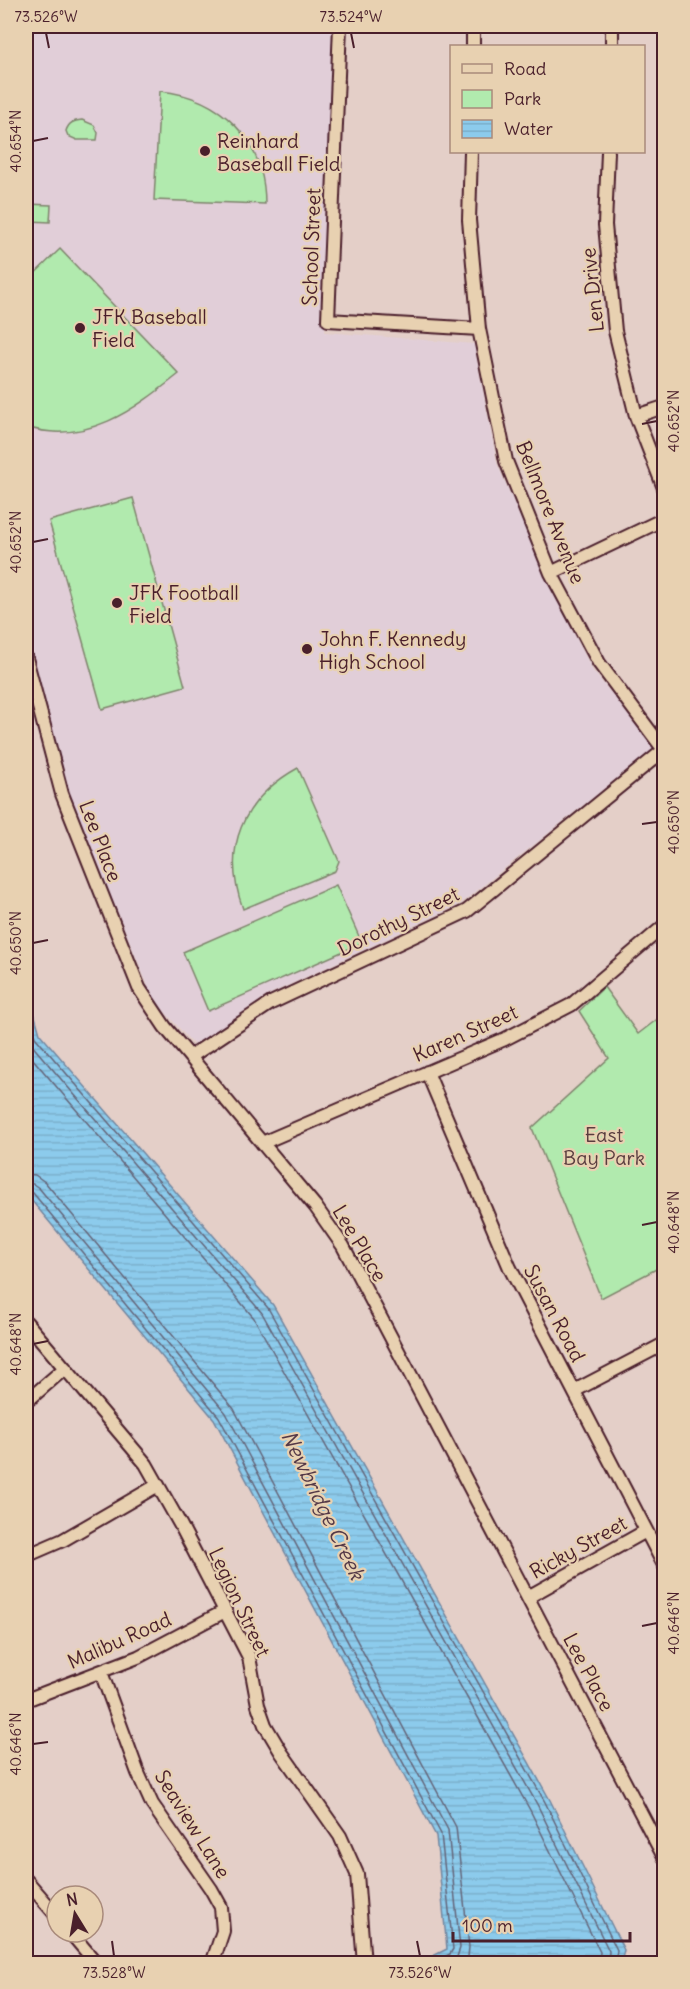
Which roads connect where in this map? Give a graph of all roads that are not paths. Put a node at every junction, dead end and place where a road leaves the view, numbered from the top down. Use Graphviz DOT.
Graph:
graph roads {
  1 [pos="340,26"];
  2 [pos="473,26"];
  3 [pos="612,26"];
  4 [pos="473,45"];
  5 [pos="612,45"];
  6 [pos="471,153"];
  7 [pos="608,153"];
  8 [pos="479,329"];
  9 [pos="664,407"];
  10 [pos="636,416"];
  11 [pos="664,488"];
  12 [pos="664,519"];
  13 [pos="551,573"];
  14 [pos="26,658"];
  15 [pos="664,750"];
  16 [pos="664,926"];
  17 [pos="190,1057"];
  18 [pos="427,1072"];
  19 [pos="262,1143"];
  20 [pos="26,1322"];
  21 [pos="664,1344"];
  22 [pos="65,1368"];
  23 [pos="574,1391"];
  24 [pos="26,1402"];
  25 [pos="158,1485"];
  26 [pos="646,1531"];
  27 [pos="26,1556"];
  28 [pos="664,1565"];
  29 [pos="528,1597"];
  30 [pos="225,1611"];
  31 [pos="101,1672"];
  32 [pos="26,1700"];
  33 [pos="664,1857"];
  34 [pos="26,1880"];
  35 [pos="45,1902"];
  36 [pos="80,1944"];
  37 [pos="97,1964"];
  38 [pos="212,1964"];
  39 [pos="364,1964"];
  1 -- 8 [label="street, School Street"];
  2 -- 4 [label="street"];
  3 -- 5 [label="street"];
  6 -- 8 [label="street, Bellmore Avenue"];
  7 -- 10 [label="street, Len Drive"];
  8 -- 13 [label="street, Bellmore Avenue"];
  9 -- 10 [label="street"];
  10 -- 11 [label="street, Len Drive"];
  12 -- 13 [label="street"];
  13 -- 15 [label="street, Bellmore Avenue"];
  14 -- 17 [label="street, Lee Place"];
  15 -- 17 [label="street, Dorothy Street"];
  16 -- 18 [label="street, Karen Street"];
  17 -- 19 [label="street, Lee Place"];
  18 -- 19 [label="street, Karen Street"];
  18 -- 23 [label="street, Susan Road"];
  19 -- 29 [label="street, Lee Place"];
  20 -- 22 [label="street, Legion Street"];
  21 -- 23 [label="street"];
  22 -- 24 [label="street"];
  22 -- 25 [label="street, Legion Street"];
  23 -- 26 [label="street, Susan Road"];
  25 -- 27 [label="street"];
  25 -- 30 [label="street, Legion Street"];
  26 -- 28 [label="street, Susan Road"];
  26 -- 29 [label="street, Ricky Street"];
  29 -- 33 [label="street, Lee Place"];
  30 -- 31 [label="street, Malibu Road"];
  30 -- 39 [label="street, Legion Street"];
  31 -- 32 [label="street, Malibu Road"];
  31 -- 38 [label="street, Seaview Lane"];
  34 -- 35 [label="street"];
  36 -- 37 [label="street"];
}
